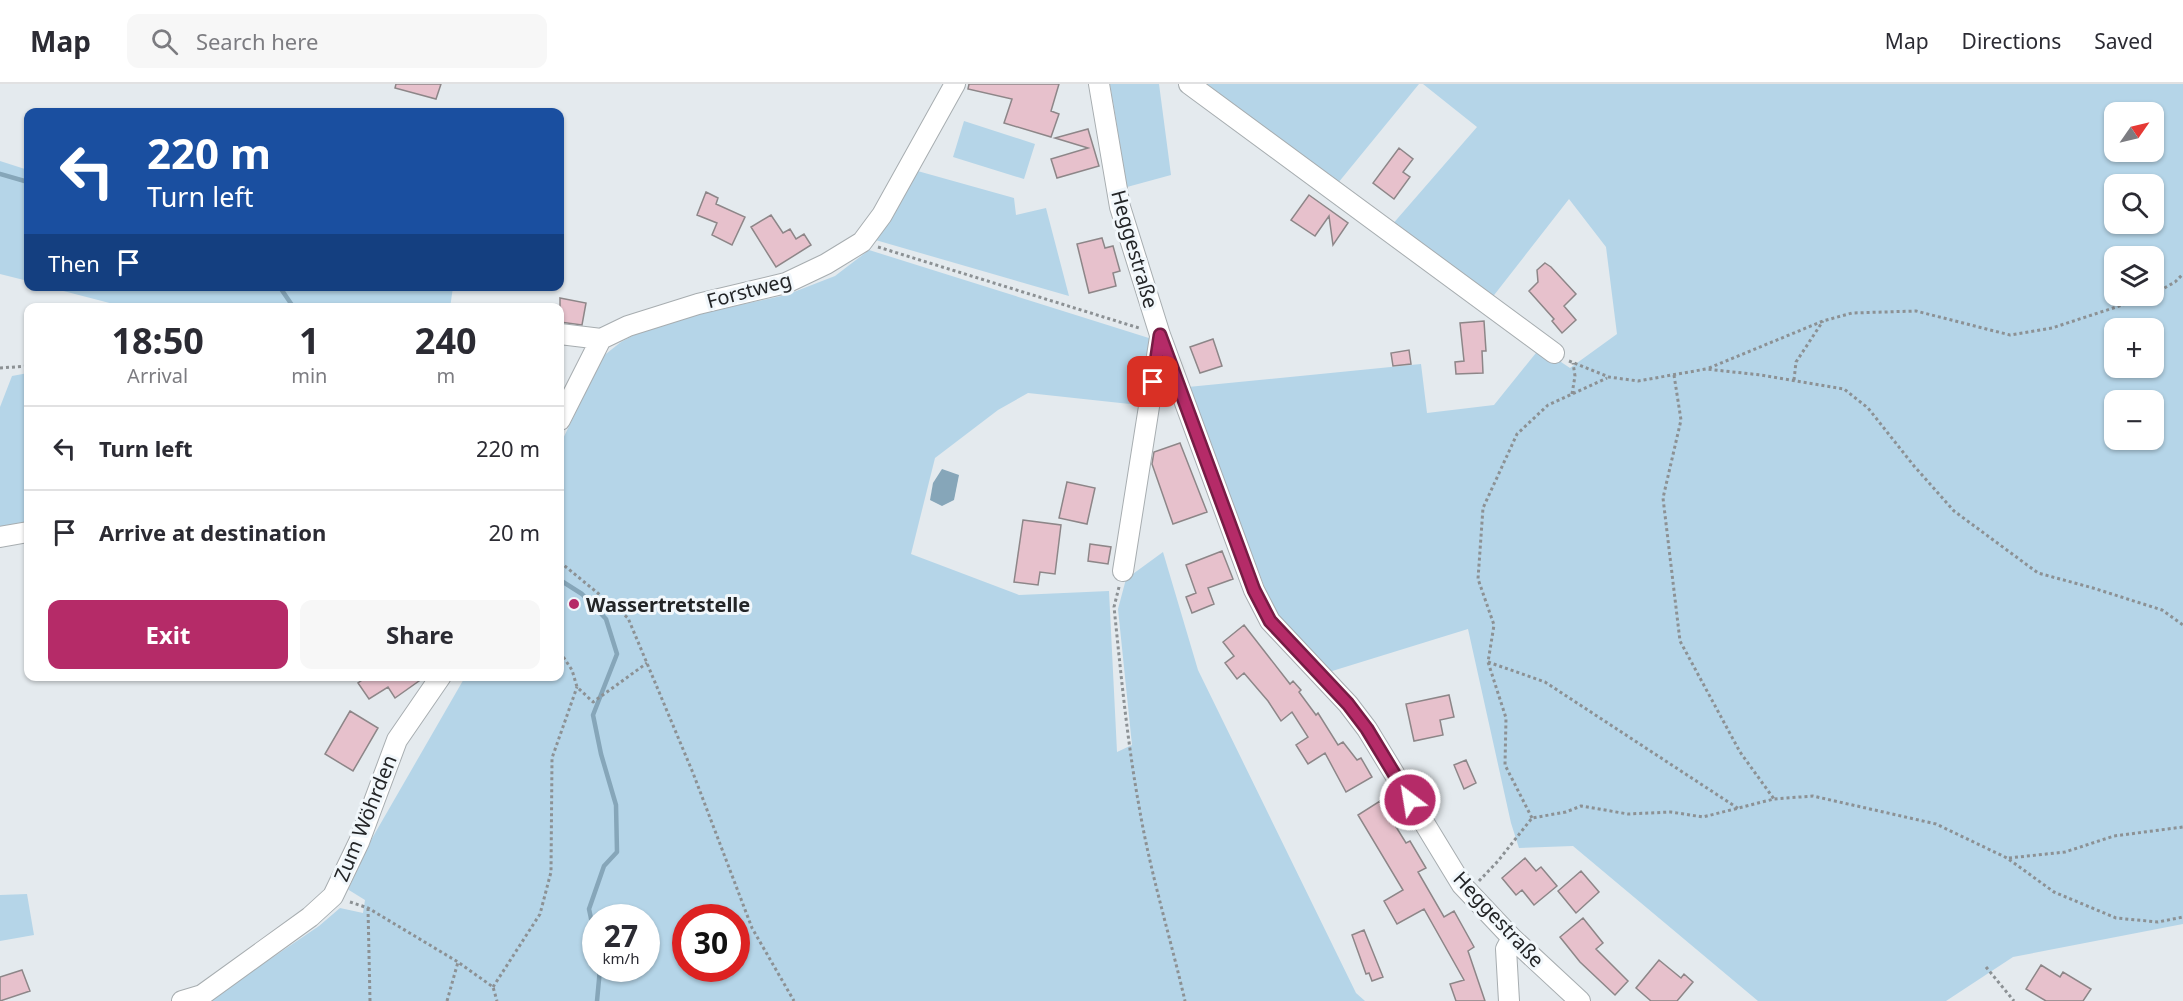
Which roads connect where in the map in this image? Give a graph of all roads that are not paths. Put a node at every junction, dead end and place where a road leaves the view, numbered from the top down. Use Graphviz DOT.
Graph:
graph roads {
  1 [pos="955,84"];
  2 [pos="1099,84"];
  3 [pos="1189,84"];
  4 [pos="564,334"];
  5 [pos="1160,335"];
  6 [pos="601,339"];
  7 [pos="1554,353"];
  8 [pos="564,412"];
  9 [pos="24,533"];
  10 [pos="0,537"];
  11 [pos="1123,571"];
  12 [pos="438,681"];
  13 [pos="1512,938"];
  14 [pos="182,1001"];
  15 [pos="1509,1001"];
  16 [pos="1580,1001"];
  1 -- 6 [label="street, Forstweg"];
  2 -- 5 [label="street, Heggestraße"];
  3 -- 7 [label="street"];
  4 -- 6 [label="street"];
  5 -- 11 [label="street"];
  5 -- 13 [label="street, Heggestraße"];
  6 -- 8 [label="street"];
  9 -- 10 [label="street"];
  12 -- 14 [label="street, Zum Wöhrden"];
  13 -- 15 [label="street"];
  13 -- 16 [label="street, Heggestraße"];
}
